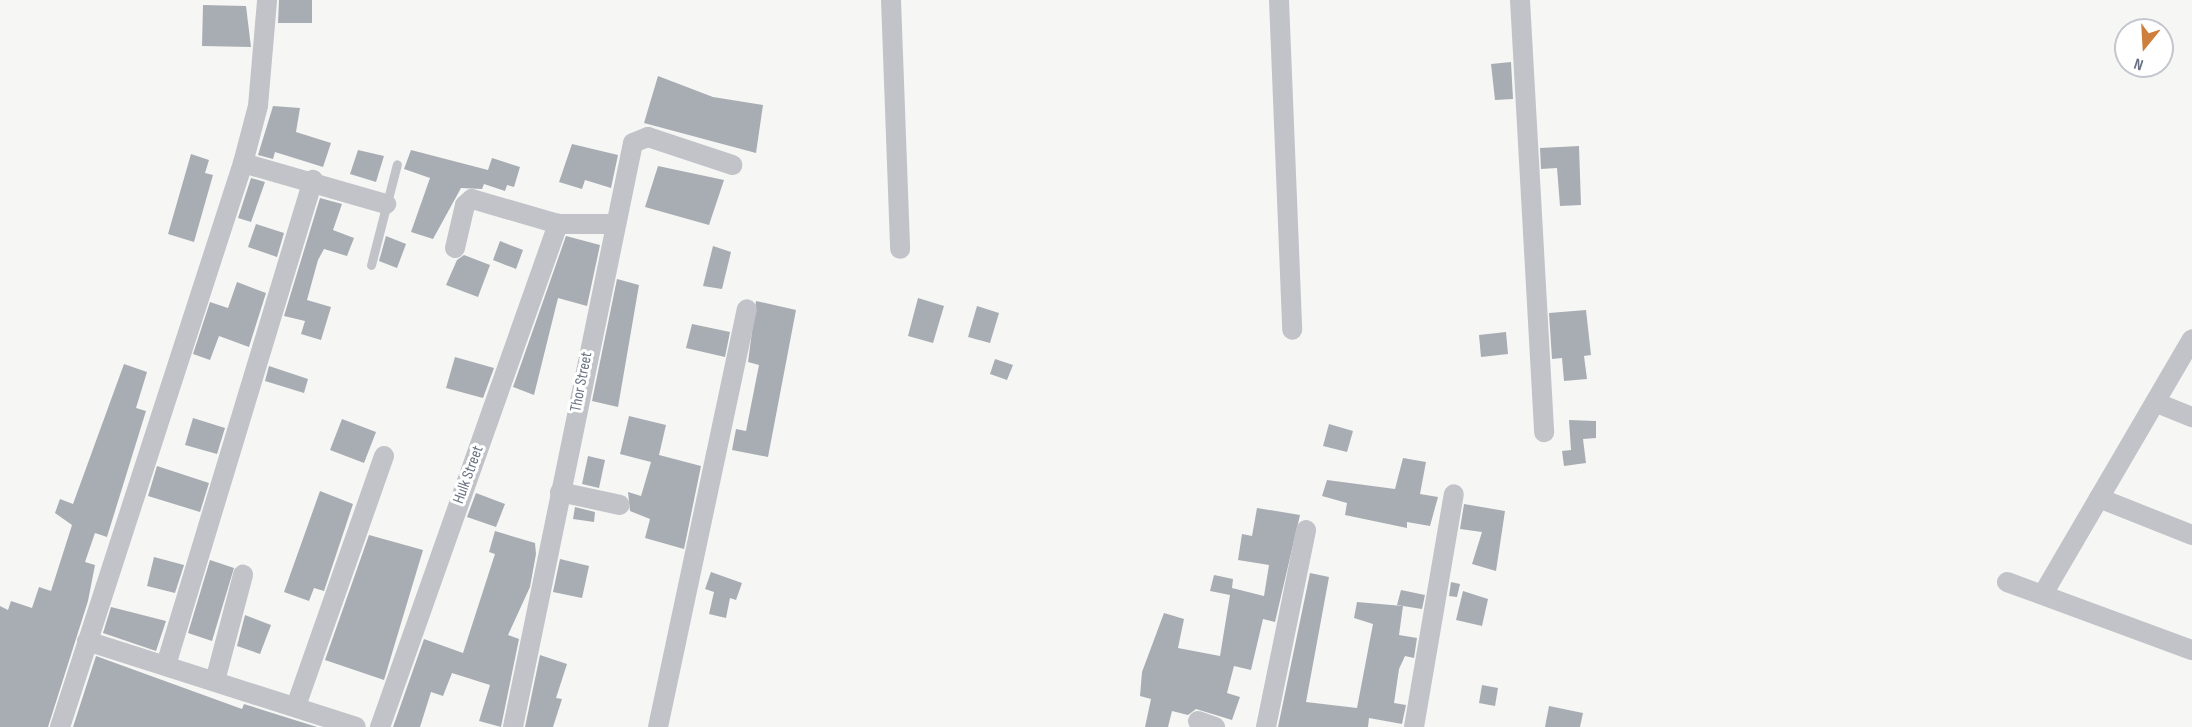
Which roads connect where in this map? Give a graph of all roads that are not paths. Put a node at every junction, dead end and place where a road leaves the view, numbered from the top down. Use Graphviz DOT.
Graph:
graph roads {
  1 [pos="267,0"];
  2 [pos="891,0"];
  3 [pos="1279,0"];
  4 [pos="1520,0"];
  5 [pos="243,163"];
  6 [pos="396,164"];
  7 [pos="732,165"];
  8 [pos="313,180"];
  9 [pos="386,204"];
  10 [pos="558,224"];
  11 [pos="613,224"];
  12 [pos="455,248"];
  13 [pos="900,249"];
  14 [pos="371,265"];
  15 [pos="747,309"];
  16 [pos="1292,330"];
  17 [pos="2192,339"];
  18 [pos="2157,403"];
  19 [pos="2192,417"];
  20 [pos="1544,432"];
  21 [pos="384,456"];
  22 [pos="560,492"];
  23 [pos="1454,494"];
  24 [pos="2099,498"];
  25 [pos="620,505"];
  26 [pos="1306,530"];
  27 [pos="2192,535"];
  28 [pos="243,575"];
  29 [pos="2007,582"];
  30 [pos="2043,594"];
  31 [pos="87,641"];
  32 [pos="2192,650"];
  33 [pos="165,665"];
  34 [pos="214,681"];
  35 [pos="296,706"];
  36 [pos="60,727"];
  37 [pos="356,727"];
  38 [pos="380,727"];
  39 [pos="513,727"];
  40 [pos="658,727"];
  41 [pos="1266,727"];
  42 [pos="1414,727"];
  1 -- 5 [label="street"];
  2 -- 13 [label="street"];
  3 -- 16 [label="street"];
  4 -- 20 [label="street"];
  5 -- 8 [label="street"];
  5 -- 31 [label="street"];
  6 -- 9 [label="lane"];
  7 -- 11 [label="street, Thor Street"];
  8 -- 9 [label="street"];
  8 -- 33 [label="street"];
  9 -- 14 [label="lane"];
  10 -- 11 [label="street"];
  10 -- 12 [label="street"];
  10 -- 38 [label="street, Hulk Street"];
  11 -- 22 [label="street, Thor Street"];
  15 -- 40 [label="street"];
  17 -- 18 [label="street"];
  18 -- 19 [label="street"];
  18 -- 24 [label="street"];
  21 -- 35 [label="street"];
  22 -- 25 [label="street"];
  22 -- 39 [label="street, Thor Street"];
  23 -- 42 [label="street"];
  24 -- 27 [label="street"];
  24 -- 30 [label="street"];
  26 -- 41 [label="street"];
  28 -- 34 [label="street"];
  29 -- 30 [label="street"];
  30 -- 32 [label="street"];
  31 -- 33 [label="street"];
  31 -- 36 [label="street"];
  33 -- 34 [label="street"];
  34 -- 35 [label="street"];
  35 -- 37 [label="street"];
}
